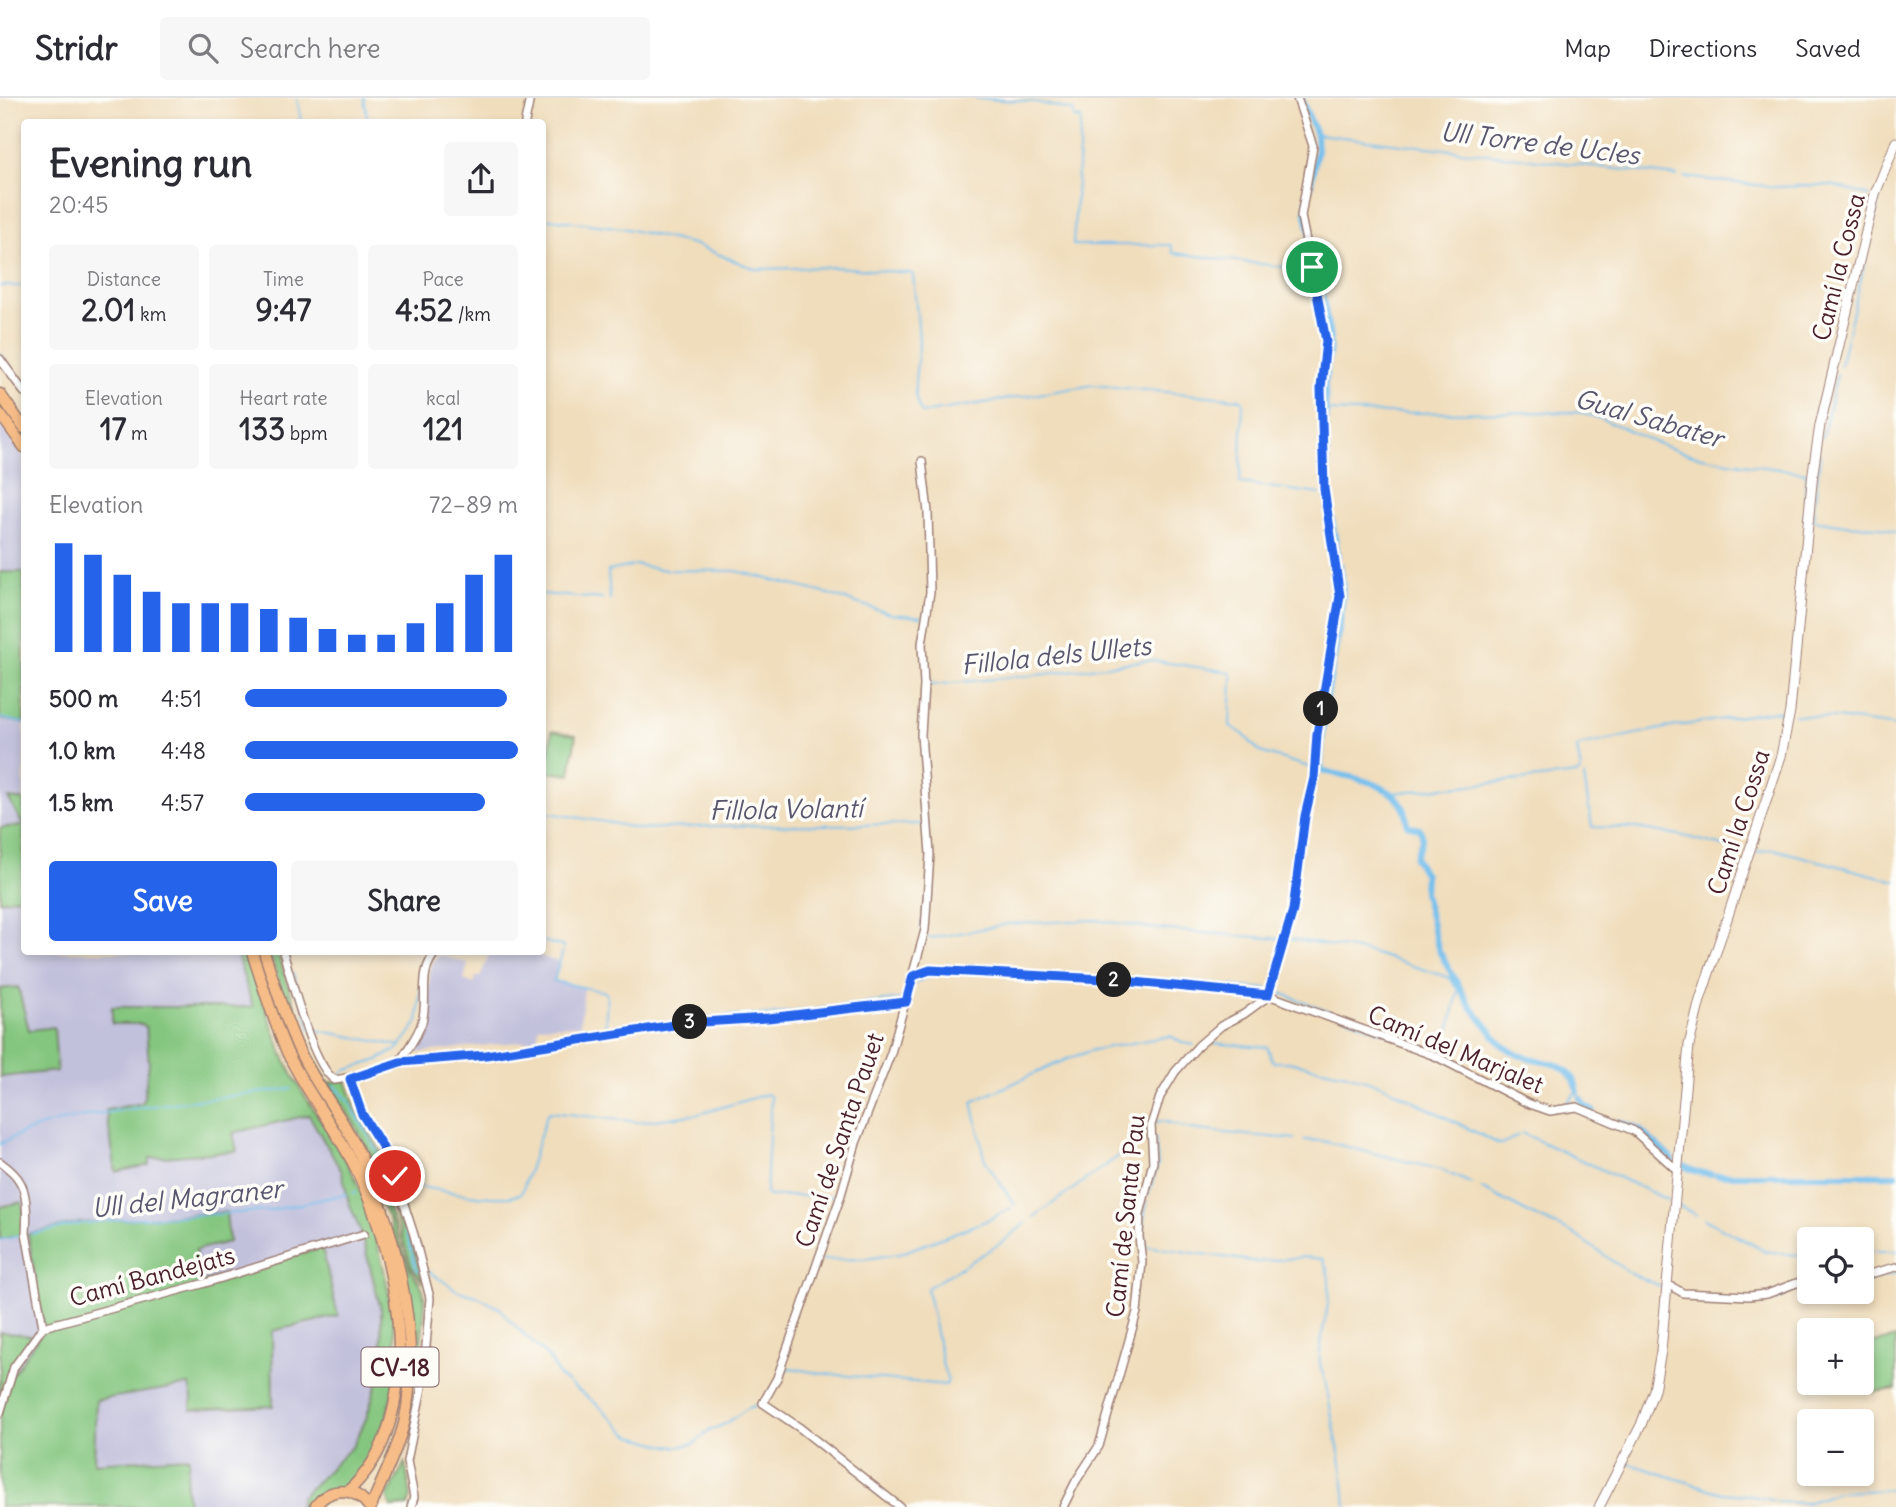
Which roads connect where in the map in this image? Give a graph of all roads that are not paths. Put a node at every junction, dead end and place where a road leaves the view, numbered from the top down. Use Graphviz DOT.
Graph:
graph roads {
  1 [pos="530,98"];
  2 [pos="1297,98"];
  3 [pos="526,119"];
  4 [pos="1896,142"];
  5 [pos="0,359"];
  6 [pos="21,388"];
  7 [pos="0,394"];
  8 [pos="0,414"];
  9 [pos="21,424"];
  10 [pos="21,443"];
  11 [pos="922,461"];
  12 [pos="253,955"];
  13 [pos="265,955"];
  14 [pos="284,955"];
  15 [pos="434,955"];
  16 [pos="913,976"];
  17 [pos="1268,995"];
  18 [pos="906,1002"];
  19 [pos="400,1062"];
  20 [pos="350,1079"];
  21 [pos="0,1162"];
  22 [pos="1677,1170"];
  23 [pos="364,1234"];
  24 [pos="1896,1267"];
  25 [pos="1874,1273"];
  26 [pos="1667,1284"];
  27 [pos="1797,1284"];
  28 [pos="43,1327"];
  29 [pos="0,1413"];
  30 [pos="348,1491"];
  31 [pos="315,1507"];
  32 [pos="370,1507"];
  33 [pos="411,1507"];
  34 [pos="900,1507"];
  35 [pos="1063,1507"];
  36 [pos="1599,1507"];
  1 -- 3 [label="street"];
  2 -- 17 [label="street"];
  4 -- 22 [label="street, Camí la Cossa"];
  5 -- 6 [label="street"];
  7 -- 9 [label="main road"];
  8 -- 10 [label="main road"];
  11 -- 16 [label="street, Camí de Santa Pauet"];
  12 -- 30 [label="main road, CV-18"];
  13 -- 32 [label="main road, CV-18"];
  14 -- 20 [label="street"];
  15 -- 19 [label="street"];
  16 -- 17 [label="street, Camí del Marjalet"];
  16 -- 18 [label="street, Camí de Santa Pauet"];
  17 -- 22 [label="street, Camí del Marjalet"];
  17 -- 35 [label="street, Camí de Santa Pau"];
  18 -- 19 [label="street"];
  18 -- 34 [label="street, Camí de Santa Pauet"];
  19 -- 20 [label="street"];
  20 -- 33 [label="street"];
  21 -- 28 [label="street"];
  22 -- 26 [label="street, Camí la Cossa"];
  23 -- 28 [label="street, Camí Bandejats"];
  24 -- 25 [label="street"];
  26 -- 27 [label="street"];
  26 -- 36 [label="street, Camí la Cossa"];
  28 -- 29 [label="street, Camí Bandejats"];
  30 -- 31 [label="main road, CV-18"];
  30 -- 32 [label="main road, CV-18"];
}
